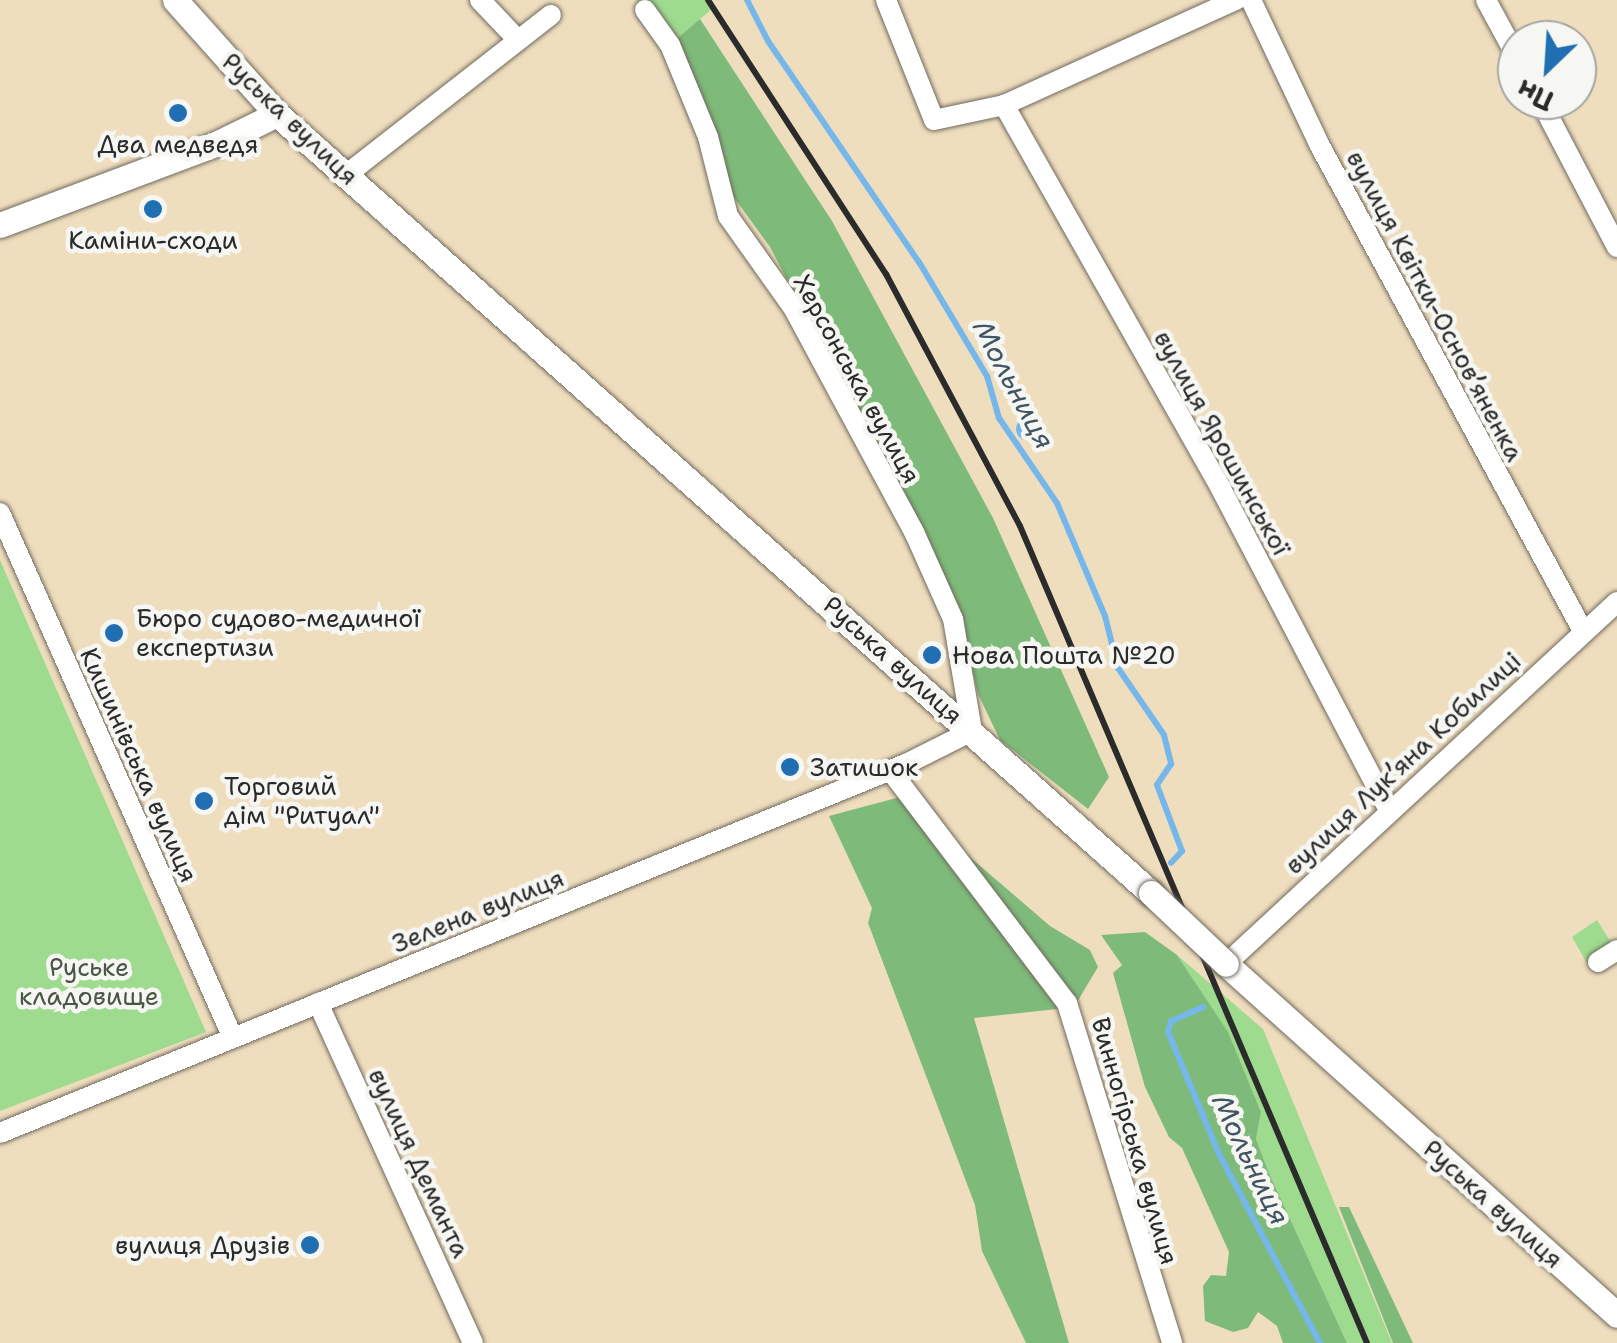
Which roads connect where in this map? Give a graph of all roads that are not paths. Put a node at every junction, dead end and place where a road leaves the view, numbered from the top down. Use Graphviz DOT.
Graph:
graph roads {
  1 [pos="175,0"];
  2 [pos="480,0"];
  3 [pos="886,0"];
  4 [pos="1236,0"];
  5 [pos="1251,0"];
  6 [pos="645,10"];
  7 [pos="551,15"];
  8 [pos="518,40"];
  9 [pos="1004,105"];
  10 [pos="277,114"];
  11 [pos="1550,120"];
  12 [pos="346,175"];
  13 [pos="0,226"];
  14 [pos="1617,248"];
  15 [pos="0,513"];
  16 [pos="1617,602"];
  17 [pos="1583,632"];
  18 [pos="972,731"];
  19 [pos="890,770"];
  20 [pos="1388,808"];
  21 [pos="1617,950"];
  22 [pos="1598,962"];
  23 [pos="1226,964"];
  24 [pos="318,1003"];
  25 [pos="233,1038"];
  26 [pos="0,1133"];
  27 [pos="1617,1315"];
  28 [pos="473,1343"];
  29 [pos="1172,1343"];
  1 -- 10 [label="main road, Руська вулиця"];
  2 -- 8 [label="street"];
  3 -- 9 [label="street"];
  4 -- 9 [label="street"];
  5 -- 17 [label="street, вулиця Квітки-Основʼяненка"];
  6 -- 18 [label="street, Херсонська вулиця"];
  7 -- 8 [label="street"];
  8 -- 12 [label="street"];
  9 -- 20 [label="street, вулиця Ярошинської"];
  10 -- 12 [label="main road, Руська вулиця"];
  10 -- 13 [label="main road"];
  11 -- 14 [label="street"];
  12 -- 18 [label="main road, Руська вулиця"];
  15 -- 25 [label="street, Кишинівська вулиця"];
  16 -- 17 [label="street, вулиця Лукʼяна Кобилиці"];
  17 -- 20 [label="street, вулиця Лукʼяна Кобилиці"];
  18 -- 19 [label="street, Зелена вулиця"];
  18 -- 23 [label="main road, Руська вулиця, bridge"];
  19 -- 24 [label="street, Зелена вулиця"];
  19 -- 29 [label="street, Винногірська вулиця"];
  20 -- 23 [label="street, вулиця Лукʼяна Кобилиці"];
  21 -- 22 [label="street"];
  23 -- 27 [label="main road, Руська вулиця"];
  24 -- 25 [label="street, Зелена вулиця"];
  24 -- 28 [label="street, вулиця Деманта"];
  25 -- 26 [label="street, Зелена вулиця"];
}
